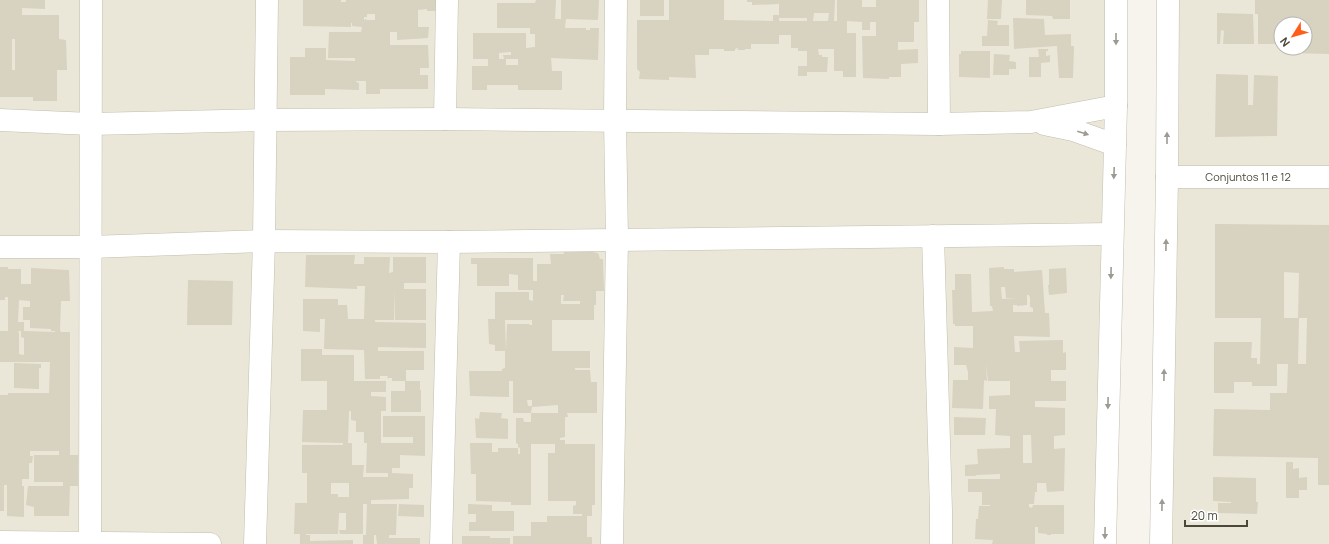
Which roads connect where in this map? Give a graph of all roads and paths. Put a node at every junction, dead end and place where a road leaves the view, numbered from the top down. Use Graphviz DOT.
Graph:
graph roads {
  1 [pos="91,0"];
  2 [pos="267,0"];
  3 [pos="447,0"];
  4 [pos="616,0"];
  5 [pos="938,0"];
  6 [pos="1116,0"];
  7 [pos="1168,0"];
  8 [pos="1116,106"];
  9 [pos="446,119"];
  10 [pos="0,120"];
  11 [pos="266,120"];
  12 [pos="615,120"];
  13 [pos="1031,122"];
  14 [pos="91,124"];
  15 [pos="939,124"];
  16 [pos="1115,145"];
  17 [pos="1167,177"];
  18 [pos="1329,177"];
  19 [pos="1112,234"];
  20 [pos="933,236"];
  21 [pos="617,239"];
  22 [pos="264,241"];
  23 [pos="449,242"];
  24 [pos="0,247"];
  25 [pos="90,247"];
  26 [pos="0,542"];
  27 [pos="90,543"];
  28 [pos="210,544"];
  29 [pos="255,544"];
  30 [pos="441,544"];
  31 [pos="612,544"];
  32 [pos="941,544"];
  33 [pos="1105,544"];
  34 [pos="1161,544"];
  1 -- 14 [label="street"];
  2 -- 11 [label="street"];
  3 -- 9 [label="street"];
  4 -- 12 [label="street"];
  5 -- 15 [label="street"];
  6 -- 8 [label="street, one-way"];
  17 -- 7 [label="street, one-way"];
  8 -- 13 [label="street"];
  8 -- 16 [label="street"];
  9 -- 11 [label="street"];
  9 -- 12 [label="street"];
  10 -- 14 [label="street"];
  11 -- 14 [label="street"];
  11 -- 22 [label="street"];
  12 -- 15 [label="street"];
  12 -- 21 [label="street"];
  13 -- 15 [label="street"];
  13 -- 16 [label="street, one-way"];
  14 -- 25 [label="street"];
  16 -- 19 [label="street, one-way"];
  17 -- 18 [label="street, Conjuntos 11 e 12"];
  34 -- 17 [label="street, one-way"];
  19 -- 20 [label="street"];
  19 -- 33 [label="street, one-way"];
  20 -- 21 [label="street"];
  20 -- 32 [label="street"];
  21 -- 23 [label="street"];
  21 -- 31 [label="street"];
  22 -- 23 [label="street"];
  22 -- 25 [label="street"];
  22 -- 29 [label="street"];
  23 -- 30 [label="street"];
  24 -- 25 [label="street"];
  25 -- 27 [label="street"];
  26 -- 27 [label="street"];
  27 -- 28 [label="street"];
}
